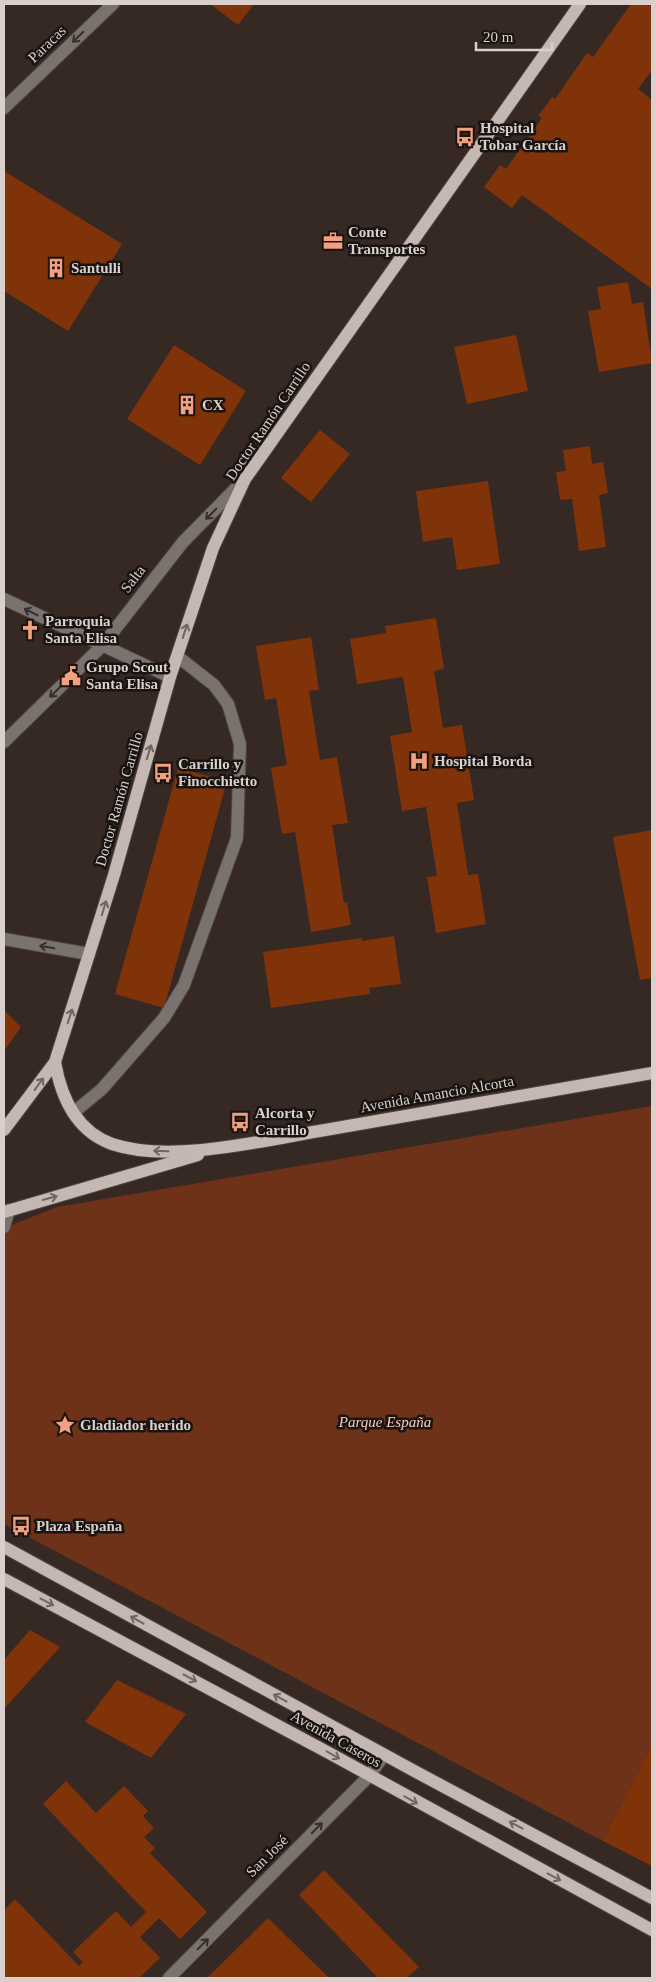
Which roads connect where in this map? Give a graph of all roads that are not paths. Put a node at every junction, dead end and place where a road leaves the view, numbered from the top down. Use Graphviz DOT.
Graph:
graph roads {
  1 [pos="113,4"];
  2 [pos="580,4"];
  3 [pos="4,108"];
  4 [pos="245,479"];
  5 [pos="4,598"];
  6 [pos="102,646"];
  7 [pos="177,656"];
  8 [pos="170,677"];
  9 [pos="4,742"];
  10 [pos="4,939"];
  11 [pos="90,954"];
  12 [pos="54,1062"];
  13 [pos="652,1073"];
  14 [pos="73,1113"];
  15 [pos="4,1130"];
  16 [pos="227,1146"];
  17 [pos="6,1211"];
  18 [pos="4,1227"];
  19 [pos="4,1547"];
  20 [pos="4,1579"];
  21 [pos="384,1755"];
  22 [pos="369,1776"];
  23 [pos="652,1898"];
  24 [pos="652,1930"];
  25 [pos="169,1978"];
  1 -- 3 [label="street, Paracas, one-way"];
  2 -- 4 [label="main road, Doctor Ramón Carrillo"];
  4 -- 6 [label="street, Salta, one-way"];
  7 -- 4 [label="main road, Doctor Ramón Carrillo, one-way"];
  6 -- 5 [label="street, one-way"];
  6 -- 8 [label="street"];
  6 -- 9 [label="street, Salta, one-way"];
  7 -- 8 [label="main road, Doctor Ramón Carrillo"];
  7 -- 14 [label="street"];
  11 -- 8 [label="main road, Doctor Ramón Carrillo, one-way"];
  11 -- 10 [label="street, one-way"];
  12 -- 11 [label="main road, Doctor Ramón Carrillo, one-way"];
  12 -- 14 [label="main road, Avenida Amancio Alcorta"];
  15 -- 12 [label="main road, Doctor Ramón Carrillo, one-way"];
  13 -- 16 [label="main road, Avenida Amancio Alcorta"];
  16 -- 14 [label="main road, Avenida Amancio Alcorta, one-way"];
  17 -- 16 [label="main road, Avenida Amancio Alcorta, one-way"];
  17 -- 18 [label="street"];
  21 -- 19 [label="main road, Avenida Caseros, one-way"];
  20 -- 22 [label="main road, Avenida Caseros, one-way"];
  21 -- 22 [label="street, San José"];
  23 -- 21 [label="main road, Avenida Caseros, one-way"];
  22 -- 24 [label="main road, Avenida Caseros, one-way"];
  25 -- 22 [label="street, San José, one-way"];
}
